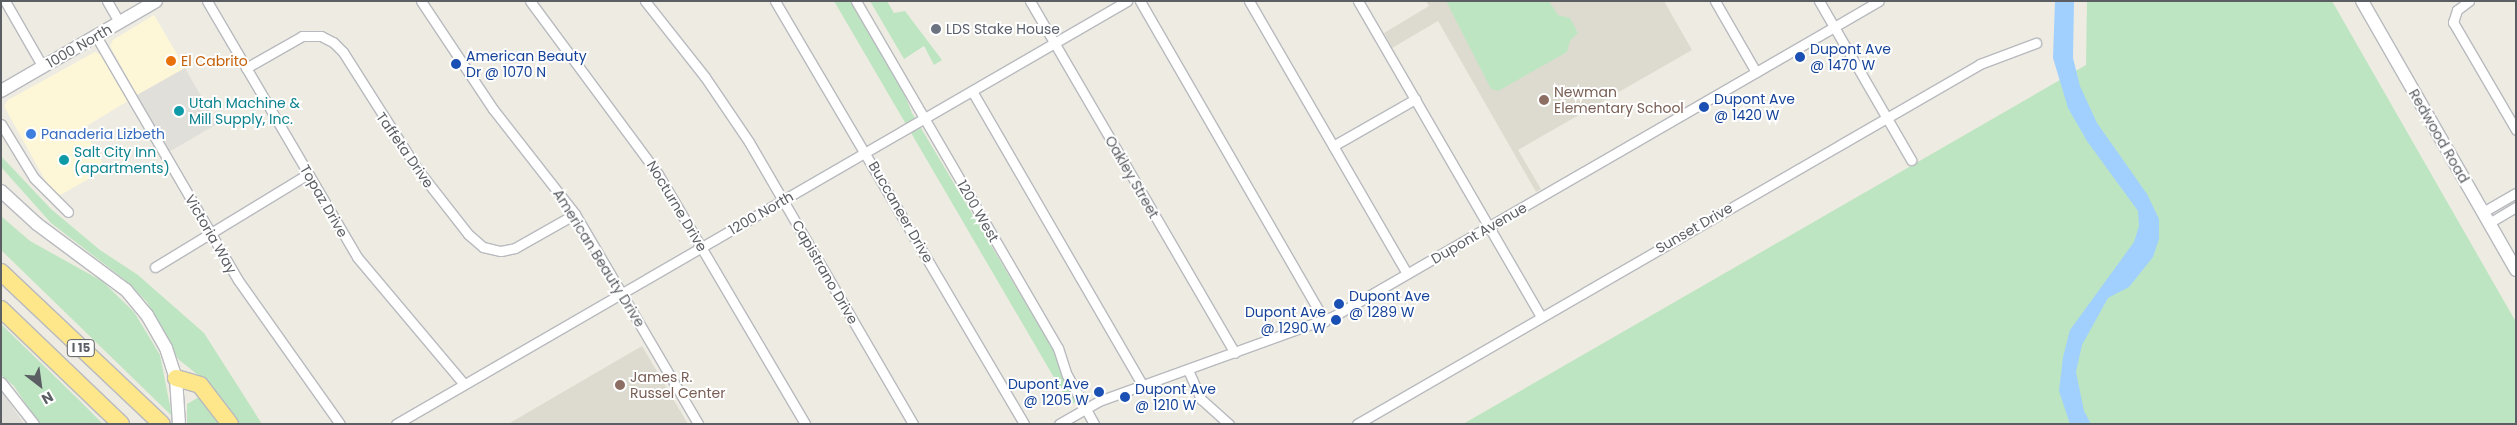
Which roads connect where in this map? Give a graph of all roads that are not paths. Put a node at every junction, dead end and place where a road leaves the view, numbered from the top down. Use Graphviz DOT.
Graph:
graph roads {
  1 [pos="5,1"];
  2 [pos="107,1"];
  3 [pos="156,1"];
  4 [pos="207,1"];
  5 [pos="421,1"];
  6 [pos="530,1"];
  7 [pos="646,1"];
  8 [pos="775,1"];
  9 [pos="856,1"];
  10 [pos="1030,1"];
  11 [pos="1127,1"];
  12 [pos="1140,1"];
  13 [pos="1249,1"];
  14 [pos="1358,1"];
  15 [pos="1715,1"];
  16 [pos="1819,1"];
  17 [pos="1879,1"];
  18 [pos="2362,1"];
  19 [pos="2470,1"];
  20 [pos="119,22"];
  21 [pos="1834,27"];
  22 [pos="96,36"];
  23 [pos="1054,43"];
  24 [pos="2036,43"];
  25 [pos="43,67"];
  26 [pos="246,68"];
  27 [pos="1756,72"];
  28 [pos="1,91"];
  29 [pos="972,91"];
  30 [pos="1415,99"];
  31 [pos="1886,118"];
  32 [pos="923,119"];
  33 [pos="1,124"];
  34 [pos="2516,130"];
  35 [pos="1333,146"];
  36 [pos="866,152"];
  37 [pos="1911,160"];
  38 [pos="308,174"];
  39 [pos="1,191"];
  40 [pos="2516,194"];
  41 [pos="783,200"];
  42 [pos="2516,207"];
  43 [pos="68,212"];
  44 [pos="574,214"];
  45 [pos="2486,218"];
  46 [pos="1489,227"];
  47 [pos="210,232"];
  48 [pos="702,247"];
  49 [pos="154,267"];
  50 [pos="2516,270"];
  51 [pos="1,272"];
  52 [pos="1408,274"];
  53 [pos="622,293"];
  54 [pos="1,308"];
  55 [pos="1541,317"];
  56 [pos="1325,321"];
  57 [pos="1234,353"];
  58 [pos="1188,370"];
  59 [pos="176,378"];
  60 [pos="1,382"];
  61 [pos="464,384"];
  62 [pos="1143,386"];
  63 [pos="1086,408"];
  64 [pos="34,424"];
  65 [pos="121,424"];
  66 [pos="162,424"];
  67 [pos="179,424"];
  68 [pos="230,424"];
  69 [pos="340,424"];
  70 [pos="396,424"];
  71 [pos="698,424"];
  72 [pos="805,424"];
  73 [pos="913,424"];
  74 [pos="1024,424"];
  75 [pos="1059,424"];
  76 [pos="1094,424"];
  77 [pos="1230,424"];
  78 [pos="1357,424"];
  1 -- 25 [label="street"];
  2 -- 20 [label="street"];
  3 -- 20 [label="main road, 1000 North"];
  4 -- 26 [label="street, Topaz Drive"];
  5 -- 44 [label="street, American Beauty Drive"];
  6 -- 48 [label="street, Nocturne Drive"];
  7 -- 41 [label="street, Capistrano Drive"];
  8 -- 36 [label="street, Buccaneer Drive"];
  9 -- 32 [label="street, 1200 West"];
  10 -- 23 [label="street, Oakley Street"];
  11 -- 23 [label="street, 1200 North"];
  12 -- 56 [label="street"];
  13 -- 35 [label="street"];
  14 -- 30 [label="street"];
  15 -- 27 [label="street"];
  16 -- 21 [label="street"];
  17 -- 21 [label="street, Dupont Avenue"];
  18 -- 45 [label="main road, Redwood Road"];
  19 -- 34 [label="street"];
  20 -- 22 [label="main road, 1000 North"];
  21 -- 27 [label="street, Dupont Avenue"];
  21 -- 31 [label="street"];
  22 -- 25 [label="main road, 1000 North"];
  22 -- 47 [label="street, Victoria Way"];
  23 -- 29 [label="street, 1200 North"];
  23 -- 57 [label="street, Oakley Street"];
  24 -- 31 [label="street, Sunset Drive"];
  25 -- 28 [label="main road, 1000 North"];
  26 -- 38 [label="street, Topaz Drive"];
  26 -- 44 [label="street, Taffeta Drive"];
  27 -- 46 [label="street, Dupont Avenue"];
  29 -- 32 [label="street, 1200 North"];
  29 -- 62 [label="street"];
  30 -- 35 [label="street"];
  30 -- 46 [label="street"];
  31 -- 37 [label="street"];
  31 -- 55 [label="street, Sunset Drive"];
  32 -- 36 [label="street, 1200 North"];
  32 -- 63 [label="street, 1200 West"];
  33 -- 43 [label="street"];
  35 -- 52 [label="street"];
  36 -- 41 [label="street, 1200 North"];
  36 -- 74 [label="street, Buccaneer Drive"];
  38 -- 47 [label="street"];
  38 -- 61 [label="street, Topaz Drive"];
  39 -- 59 [label="main road"];
  40 -- 45 [label="street"];
  41 -- 48 [label="street, 1200 North"];
  41 -- 73 [label="street, Capistrano Drive"];
  42 -- 45 [label="street"];
  44 -- 53 [label="street, American Beauty Drive"];
  45 -- 50 [label="main road, Redwood Road"];
  46 -- 52 [label="street, Dupont Avenue"];
  46 -- 55 [label="street"];
  47 -- 49 [label="street"];
  47 -- 69 [label="street, Victoria Way"];
  48 -- 53 [label="street, 1200 North"];
  48 -- 72 [label="street, Nocturne Drive"];
  51 -- 66 [label="highway, I 15"];
  52 -- 56 [label="street, Dupont Avenue"];
  53 -- 61 [label="street, 1200 North"];
  53 -- 71 [label="street, American Beauty Drive"];
  54 -- 65 [label="highway, I 15"];
  55 -- 78 [label="street, Sunset Drive"];
  56 -- 57 [label="street, Dupont Avenue"];
  57 -- 58 [label="street, Dupont Avenue"];
  58 -- 62 [label="street, Dupont Avenue"];
  58 -- 77 [label="street"];
  59 -- 67 [label="main road"];
  59 -- 68 [label="highway"];
  60 -- 64 [label="street"];
  61 -- 70 [label="street, 1200 North"];
  62 -- 63 [label="street, Dupont Avenue"];
  63 -- 75 [label="street, Dupont Avenue"];
  63 -- 76 [label="street, 1200 West"];
}
